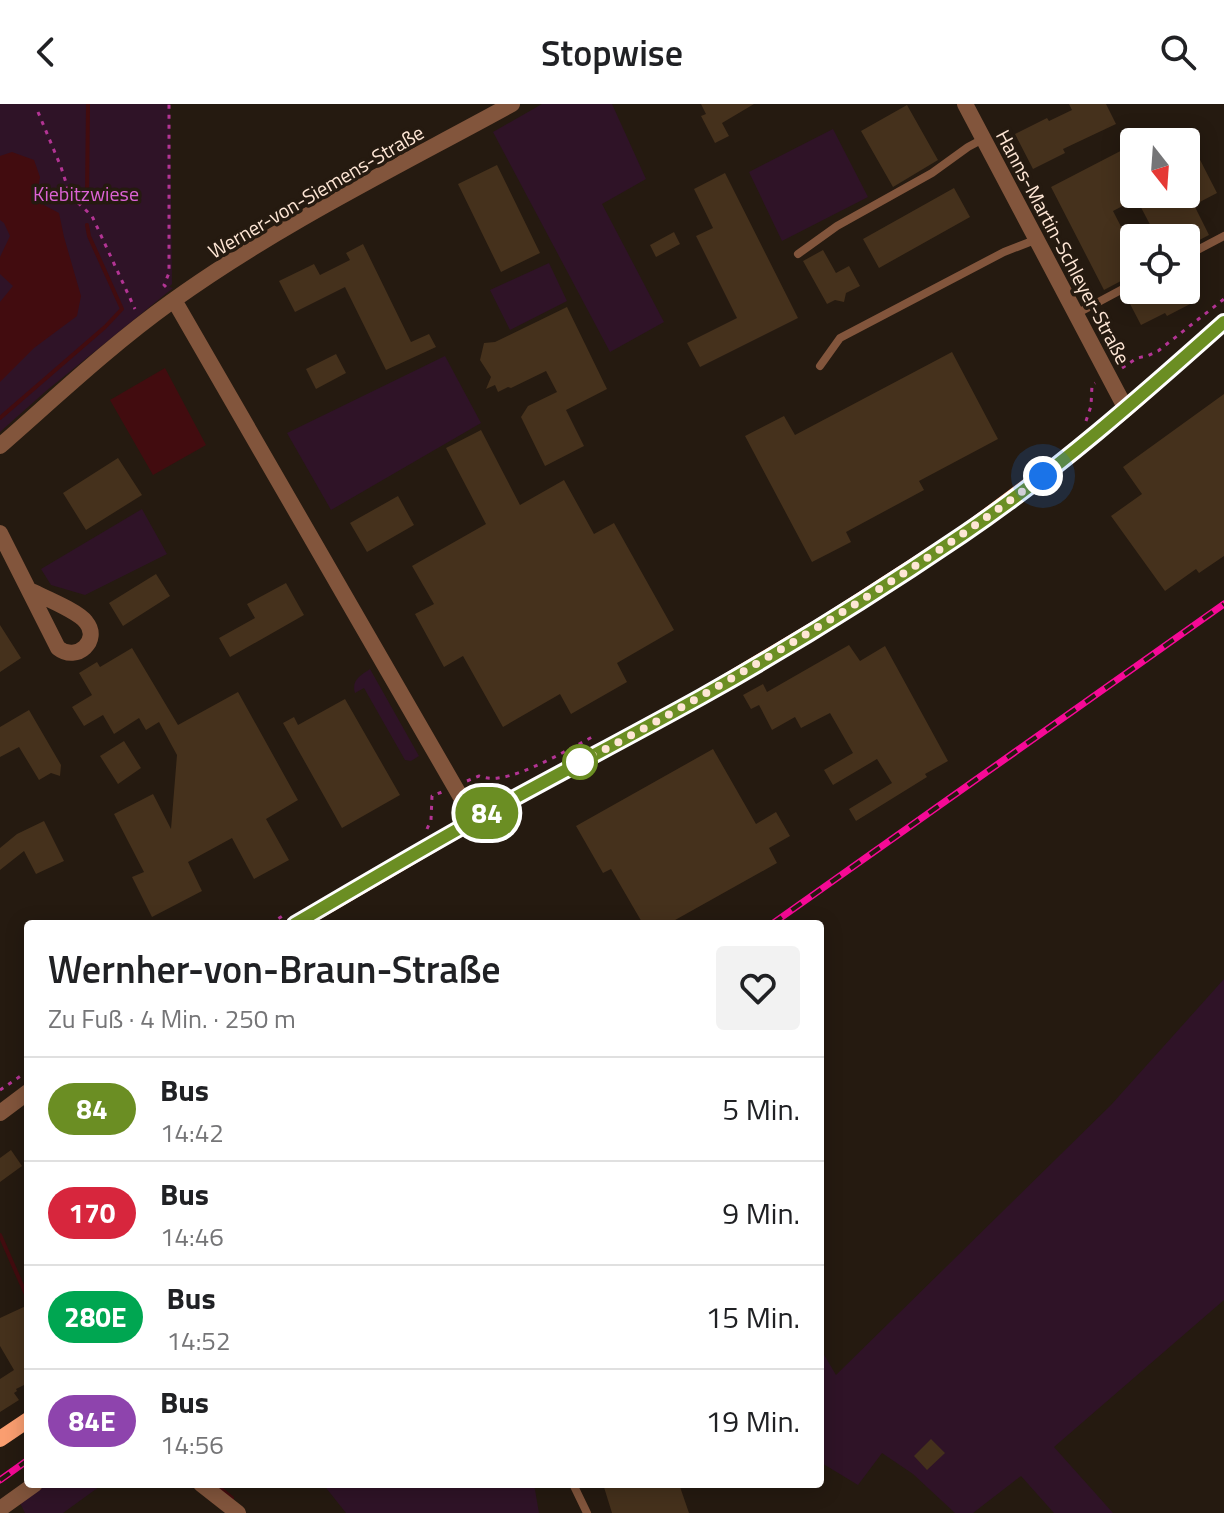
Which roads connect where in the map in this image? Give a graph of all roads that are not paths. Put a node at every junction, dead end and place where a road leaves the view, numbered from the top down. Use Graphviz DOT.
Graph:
graph roads {
  1 [pos="512,104"];
  2 [pos="965,104"];
  3 [pos="983,139"];
  4 [pos="1224,236"];
  5 [pos="1035,240"];
  6 [pos="1200,249"];
  7 [pos="798,254"];
  8 [pos="1120,291"];
  9 [pos="174,300"];
  10 [pos="1075,315"];
  11 [pos="1224,322"];
  12 [pos="820,366"];
  13 [pos="1126,409"];
  14 [pos="0,446"];
  15 [pos="0,533"];
  16 [pos="29,590"];
  17 [pos="474,820"];
  18 [pos="295,916"];
  19 [pos="24,1095"];
  20 [pos="0,1113"];
  21 [pos="24,1423"];
  22 [pos="0,1439"];
  23 [pos="29,1488"];
  24 [pos="206,1488"];
  25 [pos="575,1488"];
  26 [pos="0,1509"];
  27 [pos="238,1513"];
  28 [pos="587,1513"];
  1 -- 9 [label="street, Werner-von-Siemens-Straße"];
  2 -- 3 [label="street, Hanns-Martin-Schleyer-Straße"];
  3 -- 5 [label="street, Hanns-Martin-Schleyer-Straße"];
  3 -- 7 [label="lane"];
  4 -- 6 [label="lane"];
  5 -- 10 [label="street, Hanns-Martin-Schleyer-Straße"];
  5 -- 12 [label="lane"];
  8 -- 10 [label="lane"];
  9 -- 14 [label="street, Werner-von-Siemens-Straße"];
  9 -- 17 [label="street"];
  10 -- 13 [label="street, Hanns-Martin-Schleyer-Straße"];
  11 -- 13 [label="main road"];
  13 -- 17 [label="main road"];
  15 -- 16 [label="street"];
  17 -- 18 [label="main road"];
  19 -- 20 [label="street"];
  21 -- 22 [label="main road"];
  23 -- 26 [label="street"];
  24 -- 27 [label="street"];
  25 -- 28 [label="lane"];
}
